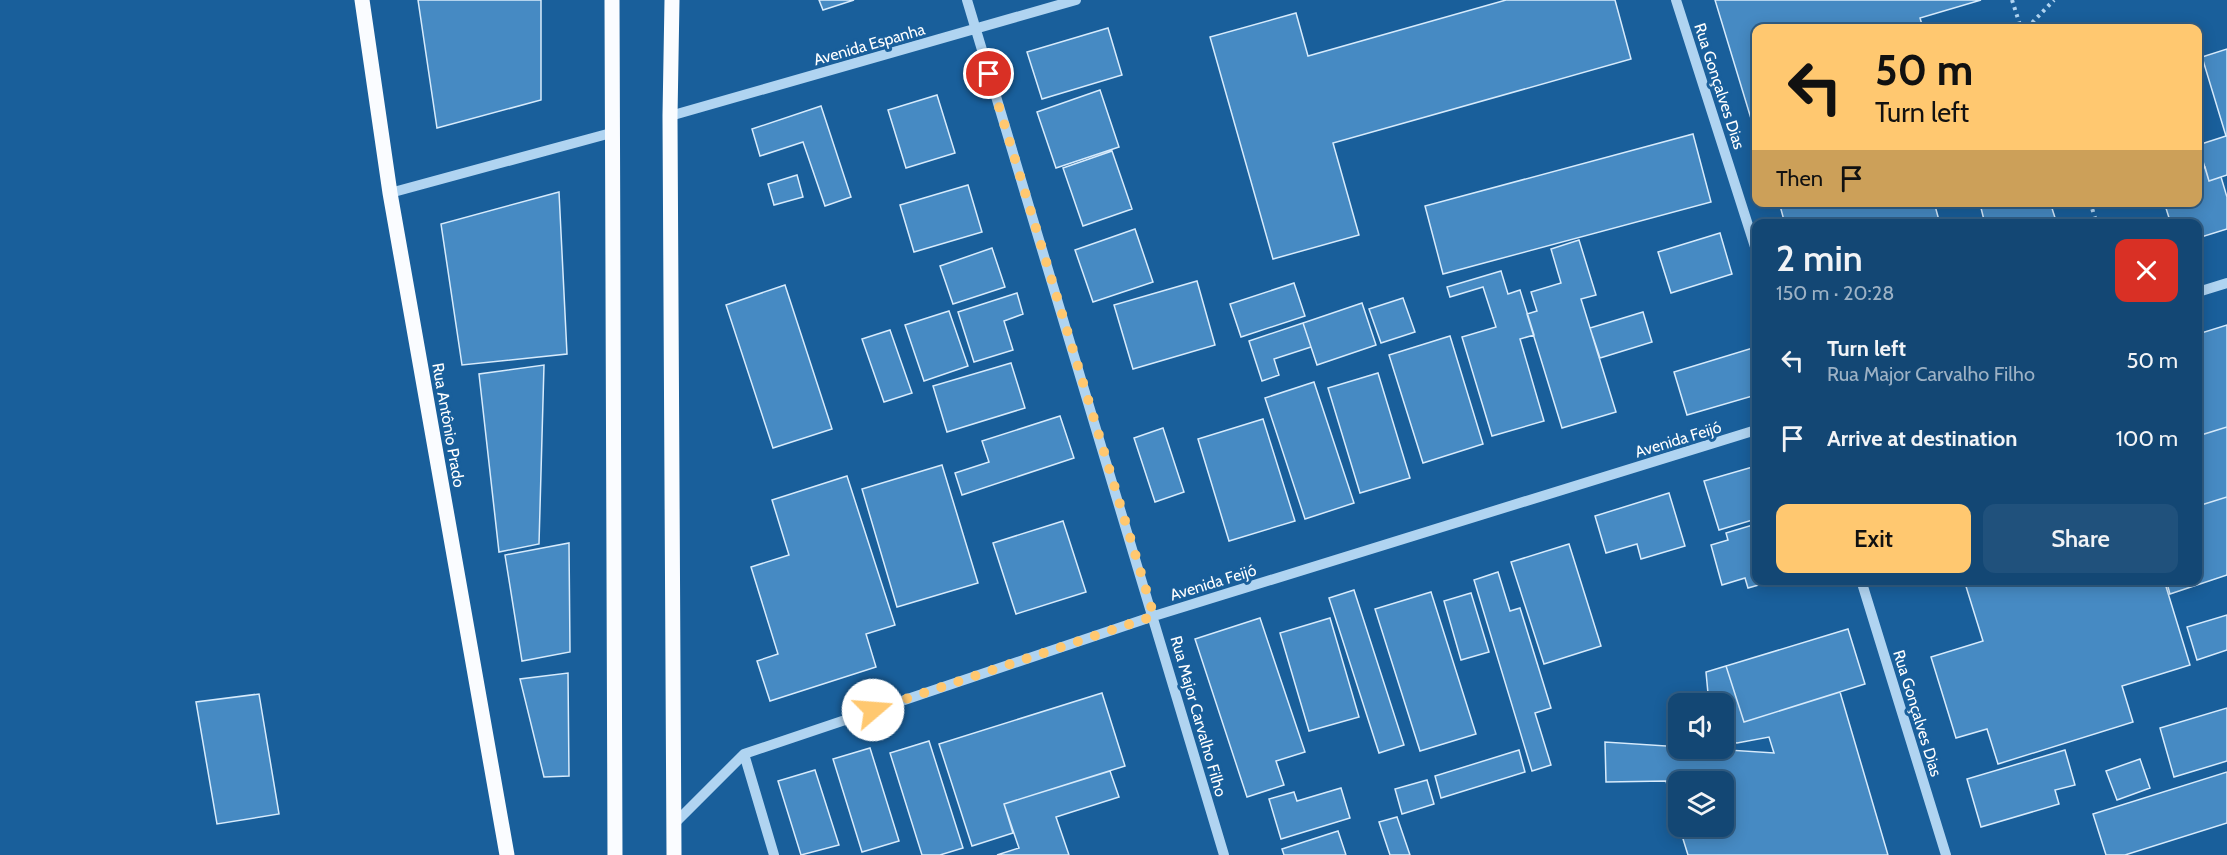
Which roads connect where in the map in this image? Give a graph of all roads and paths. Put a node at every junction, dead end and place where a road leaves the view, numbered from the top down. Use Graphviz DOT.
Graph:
graph roads {
  1 [pos="362,0"];
  2 [pos="612,0"];
  3 [pos="672,0"];
  4 [pos="967,0"];
  5 [pos="1076,0"];
  6 [pos="1676,0"];
  7 [pos="2012,0"];
  8 [pos="2054,0"];
  9 [pos="2020,24"];
  10 [pos="2031,24"];
  11 [pos="975,29"];
  12 [pos="670,116"];
  13 [pos="611,133"];
  14 [pos="390,193"];
  15 [pos="1752,238"];
  16 [pos="2227,283"];
  17 [pos="2202,290"];
  18 [pos="1752,431"];
  19 [pos="1863,585"];
  20 [pos="1154,616"];
  21 [pos="744,754"];
  22 [pos="673,825"];
  23 [pos="507,855"];
  24 [pos="615,855"];
  25 [pos="674,855"];
  26 [pos="774,855"];
  27 [pos="1224,855"];
  28 [pos="1946,855"];
  1 -- 14 [label="main road, Rua Antônio Prado"];
  2 -- 13 [label="main road"];
  3 -- 12 [label="main road"];
  4 -- 11 [label="street, Rua Major Carvalho Filho"];
  5 -- 11 [label="street, Avenida Espanha"];
  6 -- 15 [label="street, Rua Gonçalves Dias"];
  7 -- 9 [label="path"];
  8 -- 10 [label="path"];
  11 -- 12 [label="street, Avenida Espanha"];
  11 -- 20 [label="street, Rua Major Carvalho Filho"];
  12 -- 22 [label="main road"];
  13 -- 14 [label="street"];
  13 -- 24 [label="main road"];
  14 -- 23 [label="main road, Rua Antônio Prado"];
  16 -- 17 [label="street"];
  18 -- 20 [label="street, Avenida Feijó"];
  19 -- 28 [label="street, Rua Gonçalves Dias"];
  20 -- 21 [label="street, Avenida Feijó"];
  20 -- 27 [label="street, Rua Major Carvalho Filho"];
  21 -- 22 [label="street, Avenida Feijó"];
  21 -- 26 [label="street"];
  22 -- 25 [label="main road"];
}
